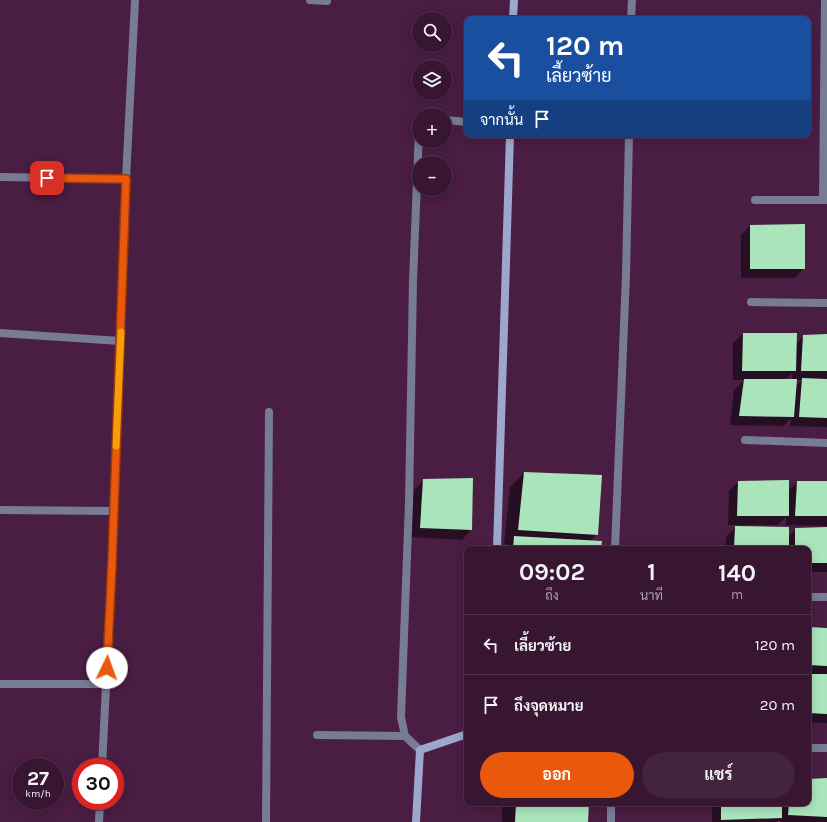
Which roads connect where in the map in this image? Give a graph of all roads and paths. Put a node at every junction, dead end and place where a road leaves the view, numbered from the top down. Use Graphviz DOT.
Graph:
graph roads {
  1 [pos="135,0"];
  2 [pos="310,0"];
  3 [pos="514,0"];
  4 [pos="632,0"];
  5 [pos="825,0"];
  6 [pos="327,1"];
  7 [pos="513,16"];
  8 [pos="631,16"];
  9 [pos="826,38"];
  10 [pos="452,121"];
  11 [pos="464,122"];
  12 [pos="510,138"];
  13 [pos="629,138"];
  14 [pos="418,148"];
  15 [pos="0,177"];
  16 [pos="126,179"];
  17 [pos="755,200"];
  18 [pos="825,200"];
  19 [pos="751,302"];
  20 [pos="827,303"];
  21 [pos="0,333"];
  22 [pos="120,341"];
  23 [pos="269,412"];
  24 [pos="745,440"];
  25 [pos="827,443"];
  26 [pos="0,510"];
  27 [pos="114,511"];
  28 [pos="497,546"];
  29 [pos="616,546"];
  30 [pos="811,597"];
  31 [pos="827,597"];
  32 [pos="0,684"];
  33 [pos="106,684"];
  34 [pos="317,735"];
  35 [pos="464,735"];
  36 [pos="405,736"];
  37 [pos="811,748"];
  38 [pos="827,748"];
  39 [pos="420,750"];
  40 [pos="102,758"];
  41 [pos="611,806"];
  42 [pos="100,810"];
  43 [pos="99,822"];
  44 [pos="266,822"];
  45 [pos="416,822"];
  46 [pos="612,822"];
  1 -- 16 [label="street"];
  2 -- 6 [label="street"];
  3 -- 7 [label="street"];
  4 -- 8 [label="street"];
  5 -- 9 [label="street"];
  9 -- 18 [label="street"];
  10 -- 11 [label="street"];
  12 -- 28 [label="street"];
  13 -- 29 [label="street"];
  14 -- 36 [label="street"];
  15 -- 16 [label="street"];
  16 -- 22 [label="street"];
  17 -- 18 [label="street"];
  19 -- 20 [label="street"];
  21 -- 22 [label="street"];
  22 -- 27 [label="street"];
  23 -- 44 [label="street"];
  24 -- 25 [label="street"];
  26 -- 27 [label="street"];
  27 -- 33 [label="street"];
  30 -- 31 [label="street"];
  32 -- 33 [label="street"];
  33 -- 40 [label="street"];
  34 -- 36 [label="street"];
  35 -- 39 [label="street"];
  36 -- 39 [label="street"];
  37 -- 38 [label="street"];
  39 -- 45 [label="street"];
  41 -- 46 [label="street"];
  42 -- 43 [label="street"];
}
